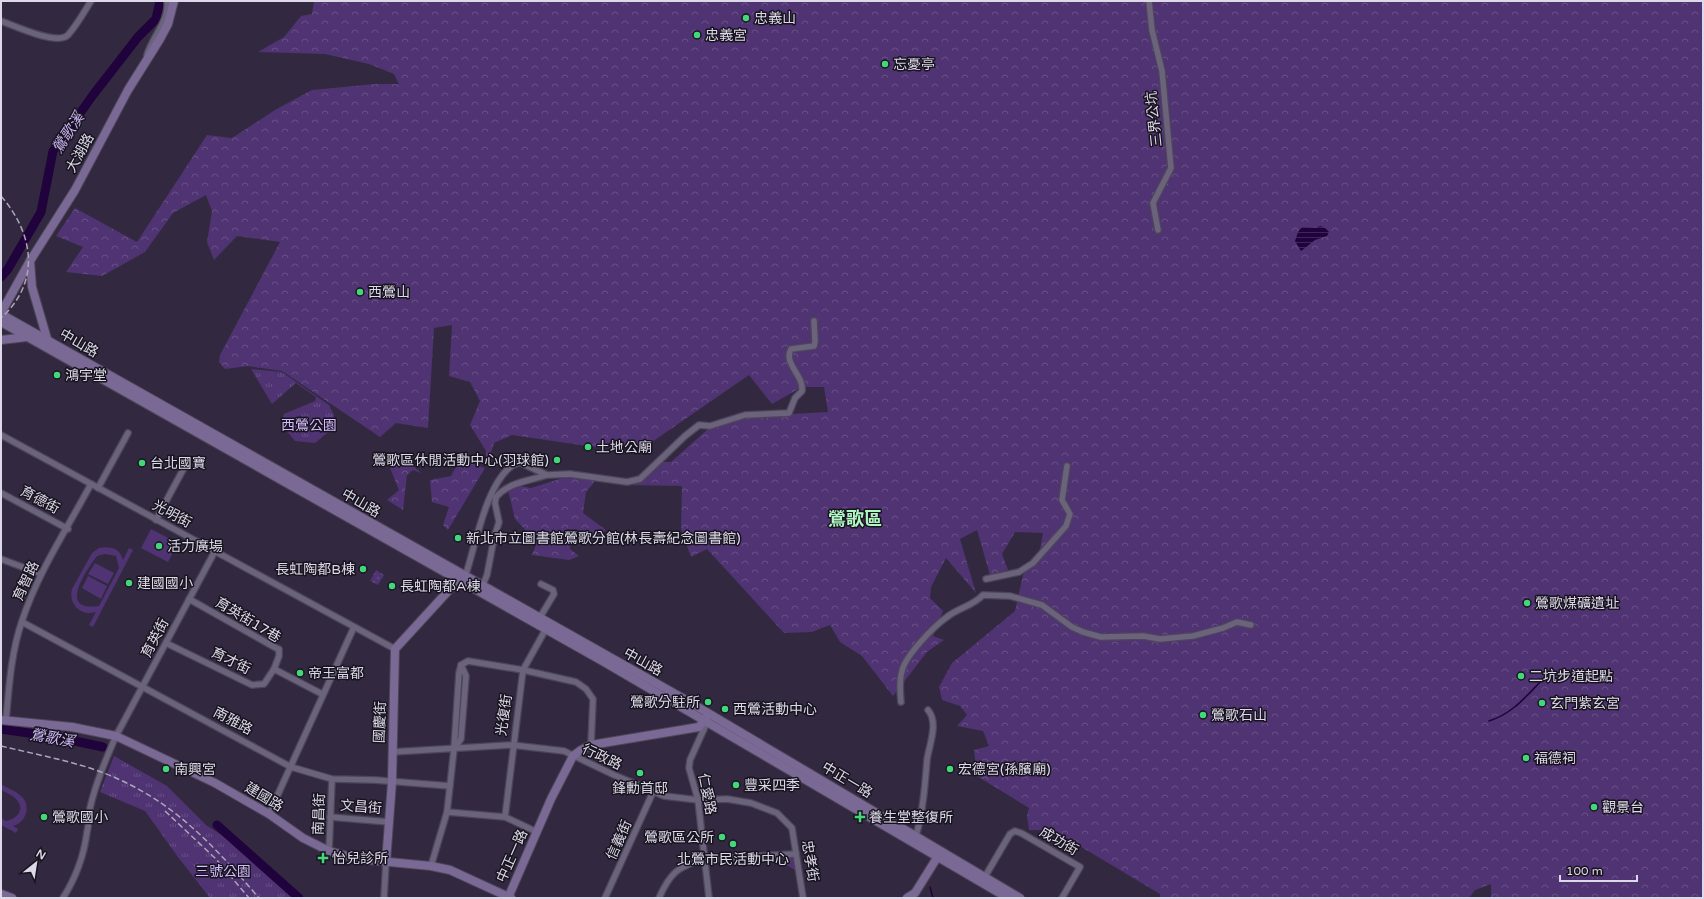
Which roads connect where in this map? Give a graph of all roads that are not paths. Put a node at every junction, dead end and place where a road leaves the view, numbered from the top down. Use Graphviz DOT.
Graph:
graph roads {
  1 [pos="91,1"];
  2 [pos="167,1"];
  3 [pos="174,1"];
  4 [pos="1149,1"];
  5 [pos="1,21"];
  6 [pos="146,61"];
  7 [pos="1158,230"];
  8 [pos="30,261"];
  9 [pos="1,314"];
  10 [pos="814,321"];
  11 [pos="1,322"];
  12 [pos="27,338"];
  13 [pos="1,340"];
  14 [pos="48,345"];
  15 [pos="128,434"];
  16 [pos="1,435"];
  17 [pos="535,459"];
  18 [pos="521,464"];
  19 [pos="185,466"];
  20 [pos="1067,466"];
  21 [pos="547,475"];
  22 [pos="91,484"];
  23 [pos="98,488"];
  24 [pos="1,494"];
  25 [pos="357,519"];
  26 [pos="156,520"];
  27 [pos="68,529"];
  28 [pos="215,551"];
  29 [pos="1,559"];
  30 [pos="41,574"];
  31 [pos="466,577"];
  32 [pos="456,578"];
  33 [pos="986,579"];
  34 [pos="541,584"];
  35 [pos="482,587"];
  36 [pos="189,599"];
  37 [pos="539,619"];
  38 [pos="22,622"];
  39 [pos="1251,625"];
  40 [pos="547,626"];
  41 [pos="354,627"];
  42 [pos="166,643"];
  43 [pos="395,649"];
  44 [pos="274,669"];
  45 [pos="523,670"];
  46 [pos="142,687"];
  47 [pos="322,694"];
  48 [pos="901,702"];
  49 [pos="928,710"];
  50 [pos="707,719"];
  51 [pos="4,720"];
  52 [pos="116,736"];
  53 [pos="512,745"];
  54 [pos="591,745"];
  55 [pos="454,749"];
  56 [pos="392,752"];
  57 [pos="573,756"];
  58 [pos="291,767"];
  59 [pos="332,778"];
  60 [pos="392,782"];
  61 [pos="450,786"];
  62 [pos="653,792"];
  63 [pos="698,800"];
  64 [pos="447,812"];
  65 [pos="269,814"];
  66 [pos="330,817"];
  67 [pos="505,817"];
  68 [pos="389,822"];
  69 [pos="792,828"];
  70 [pos="537,832"];
  71 [pos="916,836"];
  72 [pos="329,851"];
  73 [pos="939,853"];
  74 [pos="796,854"];
  75 [pos="705,859"];
  76 [pos="386,862"];
  77 [pos="431,866"];
  78 [pos="983,879"];
  79 [pos="1,894"];
  80 [pos="12,898"];
  81 [pos="63,898"];
  82 [pos="384,898"];
  83 [pos="509,898"];
  84 [pos="605,898"];
  85 [pos="659,898"];
  86 [pos="709,898"];
  87 [pos="804,898"];
  88 [pos="907,898"];
  89 [pos="1008,898"];
  90 [pos="1020,898"];
  91 [pos="1062,898"];
  1 -- 5 [label="street"];
  2 -- 6 [label="street"];
  3 -- 6 [label="street, 大湖路"];
  4 -- 7 [label="street, 三界公坑"];
  6 -- 8 [label="street, 大湖路"];
  8 -- 9 [label="street, 大湖路"];
  8 -- 14 [label="street"];
  9 -- 14 [label="street, 中山路"];
  10 -- 21 [label="street"];
  11 -- 12 [label="street, 中山路"];
  12 -- 13 [label="street"];
  12 -- 14 [label="street, 中山路"];
  14 -- 25 [label="street, 中山路"];
  15 -- 23 [label="street"];
  16 -- 22 [label="street, 光明街"];
  17 -- 18 [label="street"];
  18 -- 21 [label="street"];
  18 -- 31 [label="street"];
  19 -- 26 [label="street"];
  20 -- 33 [label="street"];
  21 -- 35 [label="street"];
  22 -- 23 [label="street, 光明街"];
  22 -- 27 [label="street, 育智路"];
  23 -- 26 [label="street, 光明街"];
  24 -- 27 [label="street, 育德街"];
  25 -- 31 [label="street, 中山路"];
  25 -- 32 [label="street, 中山路"];
  26 -- 28 [label="street, 光明街"];
  27 -- 30 [label="street, 育智路"];
  28 -- 36 [label="street, 育英街"];
  28 -- 41 [label="street, 光明街"];
  29 -- 30 [label="street"];
  30 -- 38 [label="street, 育智路"];
  31 -- 32 [label="street"];
  31 -- 35 [label="street, 中山路"];
  32 -- 40 [label="street, 中山路"];
  32 -- 43 [label="street"];
  34 -- 37 [label="street"];
  35 -- 37 [label="street, 中山路"];
  36 -- 42 [label="street, 育英街"];
  36 -- 44 [label="street, 育英街17巷"];
  37 -- 40 [label="street, 中山路"];
  38 -- 46 [label="street, 南雅路"];
  38 -- 51 [label="street, 育智路"];
  39 -- 48 [label="street"];
  40 -- 45 [label="street, 光復街"];
  40 -- 50 [label="street, 中山路"];
  41 -- 43 [label="street, 光明街"];
  41 -- 47 [label="street"];
  42 -- 44 [label="street, 育才街"];
  42 -- 46 [label="street, 育英街"];
  43 -- 56 [label="street, 國慶街"];
  44 -- 47 [label="street"];
  45 -- 53 [label="street, 光復街"];
  45 -- 54 [label="street"];
  45 -- 55 [label="street"];
  46 -- 52 [label="street, 育英街"];
  46 -- 58 [label="street, 南雅路"];
  47 -- 58 [label="street"];
  49 -- 71 [label="street"];
  50 -- 54 [label="street"];
  50 -- 63 [label="street, 仁愛路"];
  50 -- 71 [label="street, 中正一路"];
  50 -- 73 [label="street, 中正一路"];
  51 -- 52 [label="street, 建國路"];
  52 -- 65 [label="street, 建國路"];
  52 -- 81 [label="street, 育英街"];
  53 -- 55 [label="street, 行政路"];
  53 -- 57 [label="street, 行政路"];
  53 -- 67 [label="street, 光復街"];
  54 -- 57 [label="street"];
  55 -- 56 [label="street, 行政路"];
  55 -- 61 [label="street"];
  56 -- 60 [label="street, 國慶街"];
  57 -- 62 [label="street, 行政路"];
  57 -- 70 [label="street, 中正一路"];
  58 -- 59 [label="street, 南雅路"];
  58 -- 65 [label="street"];
  59 -- 60 [label="street, 南雅路"];
  59 -- 66 [label="street, 南昌街"];
  60 -- 61 [label="street, 南雅路"];
  60 -- 68 [label="street, 國慶街"];
  61 -- 64 [label="street"];
  62 -- 63 [label="street, 行政路"];
  62 -- 84 [label="street, 信義街"];
  63 -- 69 [label="street, 行政路"];
  63 -- 75 [label="street, 仁愛路"];
  64 -- 67 [label="street"];
  64 -- 77 [label="street"];
  65 -- 72 [label="street, 建國路"];
  66 -- 68 [label="street, 文昌街"];
  66 -- 72 [label="street, 南昌街"];
  67 -- 70 [label="street"];
  68 -- 76 [label="street, 國慶街"];
  69 -- 74 [label="street, 忠孝街"];
  70 -- 83 [label="street, 中正一路"];
  71 -- 73 [label="street, 中正一路"];
  72 -- 76 [label="street, 建國路"];
  73 -- 78 [label="street, 中正一路"];
  73 -- 88 [label="street"];
  74 -- 75 [label="street"];
  74 -- 87 [label="street, 忠孝街"];
  75 -- 85 [label="street"];
  75 -- 86 [label="street, 仁愛路"];
  76 -- 77 [label="street, 建國路"];
  76 -- 82 [label="street, 國慶街"];
  77 -- 83 [label="street, 建國路"];
  78 -- 89 [label="street, 中正一路"];
  78 -- 90 [label="street, 中正一路"];
  78 -- 91 [label="street, 成功街"];
  79 -- 80 [label="street"];
}
